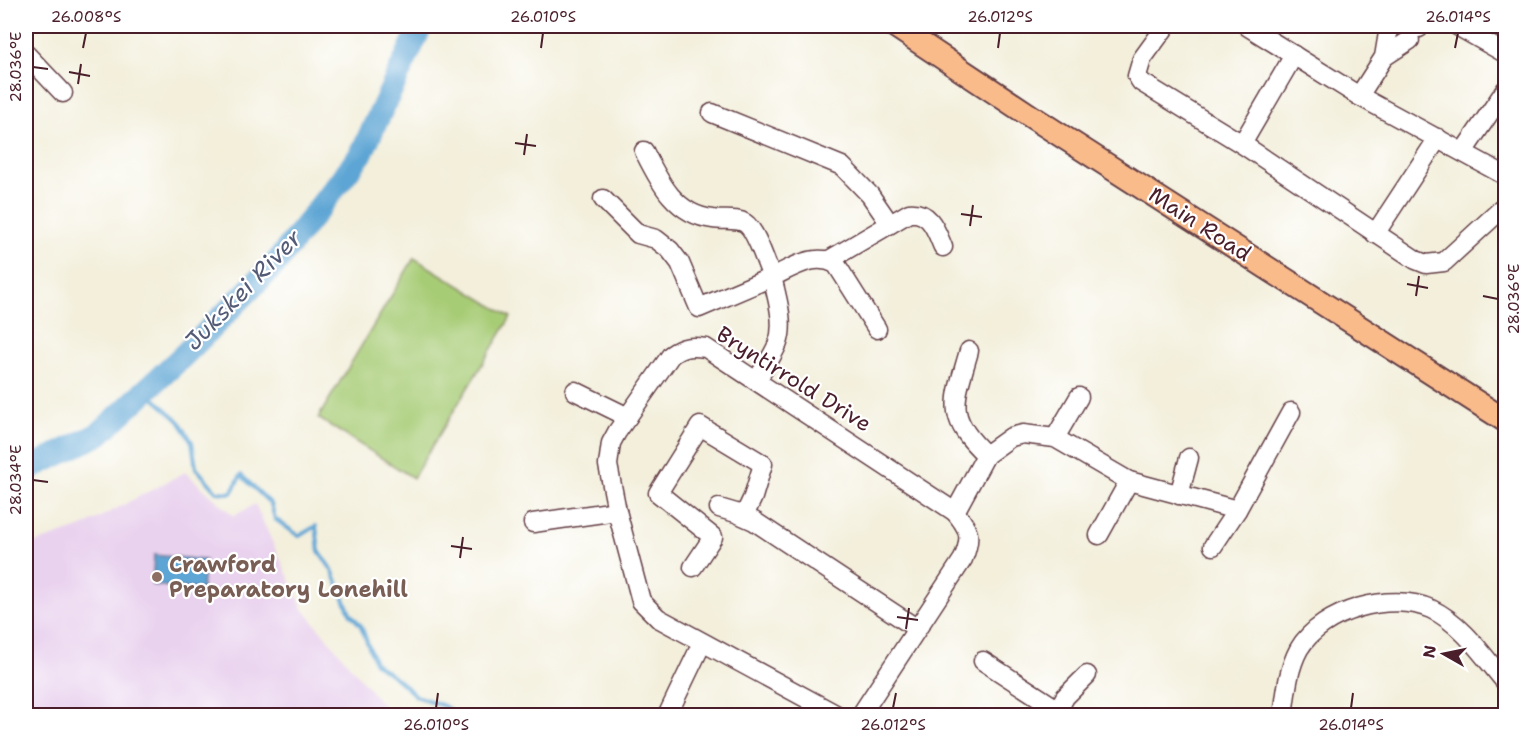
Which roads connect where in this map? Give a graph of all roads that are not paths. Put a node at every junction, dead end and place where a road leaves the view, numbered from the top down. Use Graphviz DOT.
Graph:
graph roads {
  1 [pos="895,26"];
  2 [pos="1166,26"];
  3 [pos="1247,26"];
  4 [pos="1457,26"];
  5 [pos="1389,27"];
  6 [pos="1416,31"];
  7 [pos="26,54"];
  8 [pos="1506,54"];
  9 [pos="1294,55"];
  10 [pos="1384,57"];
  11 [pos="1506,89"];
  12 [pos="63,93"];
  13 [pos="1359,96"];
  14 [pos="712,112"];
  15 [pos="1438,138"];
  16 [pos="1242,144"];
  17 [pos="644,151"];
  18 [pos="1463,152"];
  19 [pos="1506,176"];
  20 [pos="603,199"];
  21 [pos="1506,205"];
  22 [pos="890,224"];
  23 [pos="1376,234"];
  24 [pos="943,248"];
  25 [pos="829,260"];
  26 [pos="772,277"];
  27 [pos="877,329"];
  28 [pos="969,351"];
  29 [pos="757,380"];
  30 [pos="575,391"];
  31 [pos="1079,397"];
  32 [pos="1291,412"];
  33 [pos="628,417"];
  34 [pos="1506,421"];
  35 [pos="1054,438"];
  36 [pos="986,455"];
  37 [pos="1189,458"];
  38 [pos="1129,481"];
  39 [pos="1179,495"];
  40 [pos="718,508"];
  41 [pos="1237,510"];
  42 [pos="617,511"];
  43 [pos="955,512"];
  44 [pos="744,516"];
  45 [pos="533,523"];
  46 [pos="1100,536"];
  47 [pos="1213,546"];
  48 [pos="693,567"];
  49 [pos="916,628"];
  50 [pos="702,643"];
  51 [pos="983,661"];
  52 [pos="1087,675"];
  53 [pos="1506,684"];
  54 [pos="1056,712"];
  55 [pos="667,716"];
  56 [pos="839,716"];
  57 [pos="860,716"];
  58 [pos="1283,716"];
  1 -- 34 [label="main road, Main Road"];
  2 -- 16 [label="street"];
  3 -- 9 [label="street"];
  4 -- 8 [label="street"];
  5 -- 10 [label="street"];
  6 -- 10 [label="street"];
  7 -- 12 [label="street"];
  9 -- 13 [label="street"];
  9 -- 16 [label="street"];
  10 -- 13 [label="street"];
  11 -- 18 [label="street"];
  13 -- 15 [label="street"];
  14 -- 22 [label="street"];
  15 -- 18 [label="street"];
  15 -- 23 [label="street"];
  16 -- 23 [label="street"];
  17 -- 26 [label="street"];
  18 -- 19 [label="street"];
  20 -- 26 [label="street"];
  21 -- 23 [label="street"];
  22 -- 24 [label="street"];
  22 -- 25 [label="street"];
  25 -- 26 [label="street"];
  25 -- 27 [label="street"];
  26 -- 29 [label="street"];
  28 -- 36 [label="street"];
  29 -- 33 [label="street, Bryntirrold Drive"];
  29 -- 43 [label="street, Bryntirrold Drive"];
  30 -- 33 [label="street"];
  31 -- 35 [label="street"];
  32 -- 41 [label="street"];
  33 -- 42 [label="street, Bryntirrold Drive"];
  35 -- 36 [label="street"];
  35 -- 38 [label="street"];
  36 -- 43 [label="street"];
  37 -- 39 [label="street"];
  38 -- 39 [label="street"];
  38 -- 46 [label="street"];
  39 -- 41 [label="street"];
  40 -- 44 [label="street"];
  41 -- 47 [label="street"];
  42 -- 45 [label="street"];
  42 -- 50 [label="street, Bryntirrold Drive"];
  43 -- 49 [label="street, Bryntirrold Drive"];
  44 -- 48 [label="street"];
  44 -- 49 [label="street"];
  49 -- 57 [label="street, Bryntirrold Drive"];
  50 -- 55 [label="street"];
  50 -- 56 [label="street, Bryntirrold Drive"];
  51 -- 54 [label="street"];
  52 -- 54 [label="street"];
  53 -- 58 [label="street"];
}
